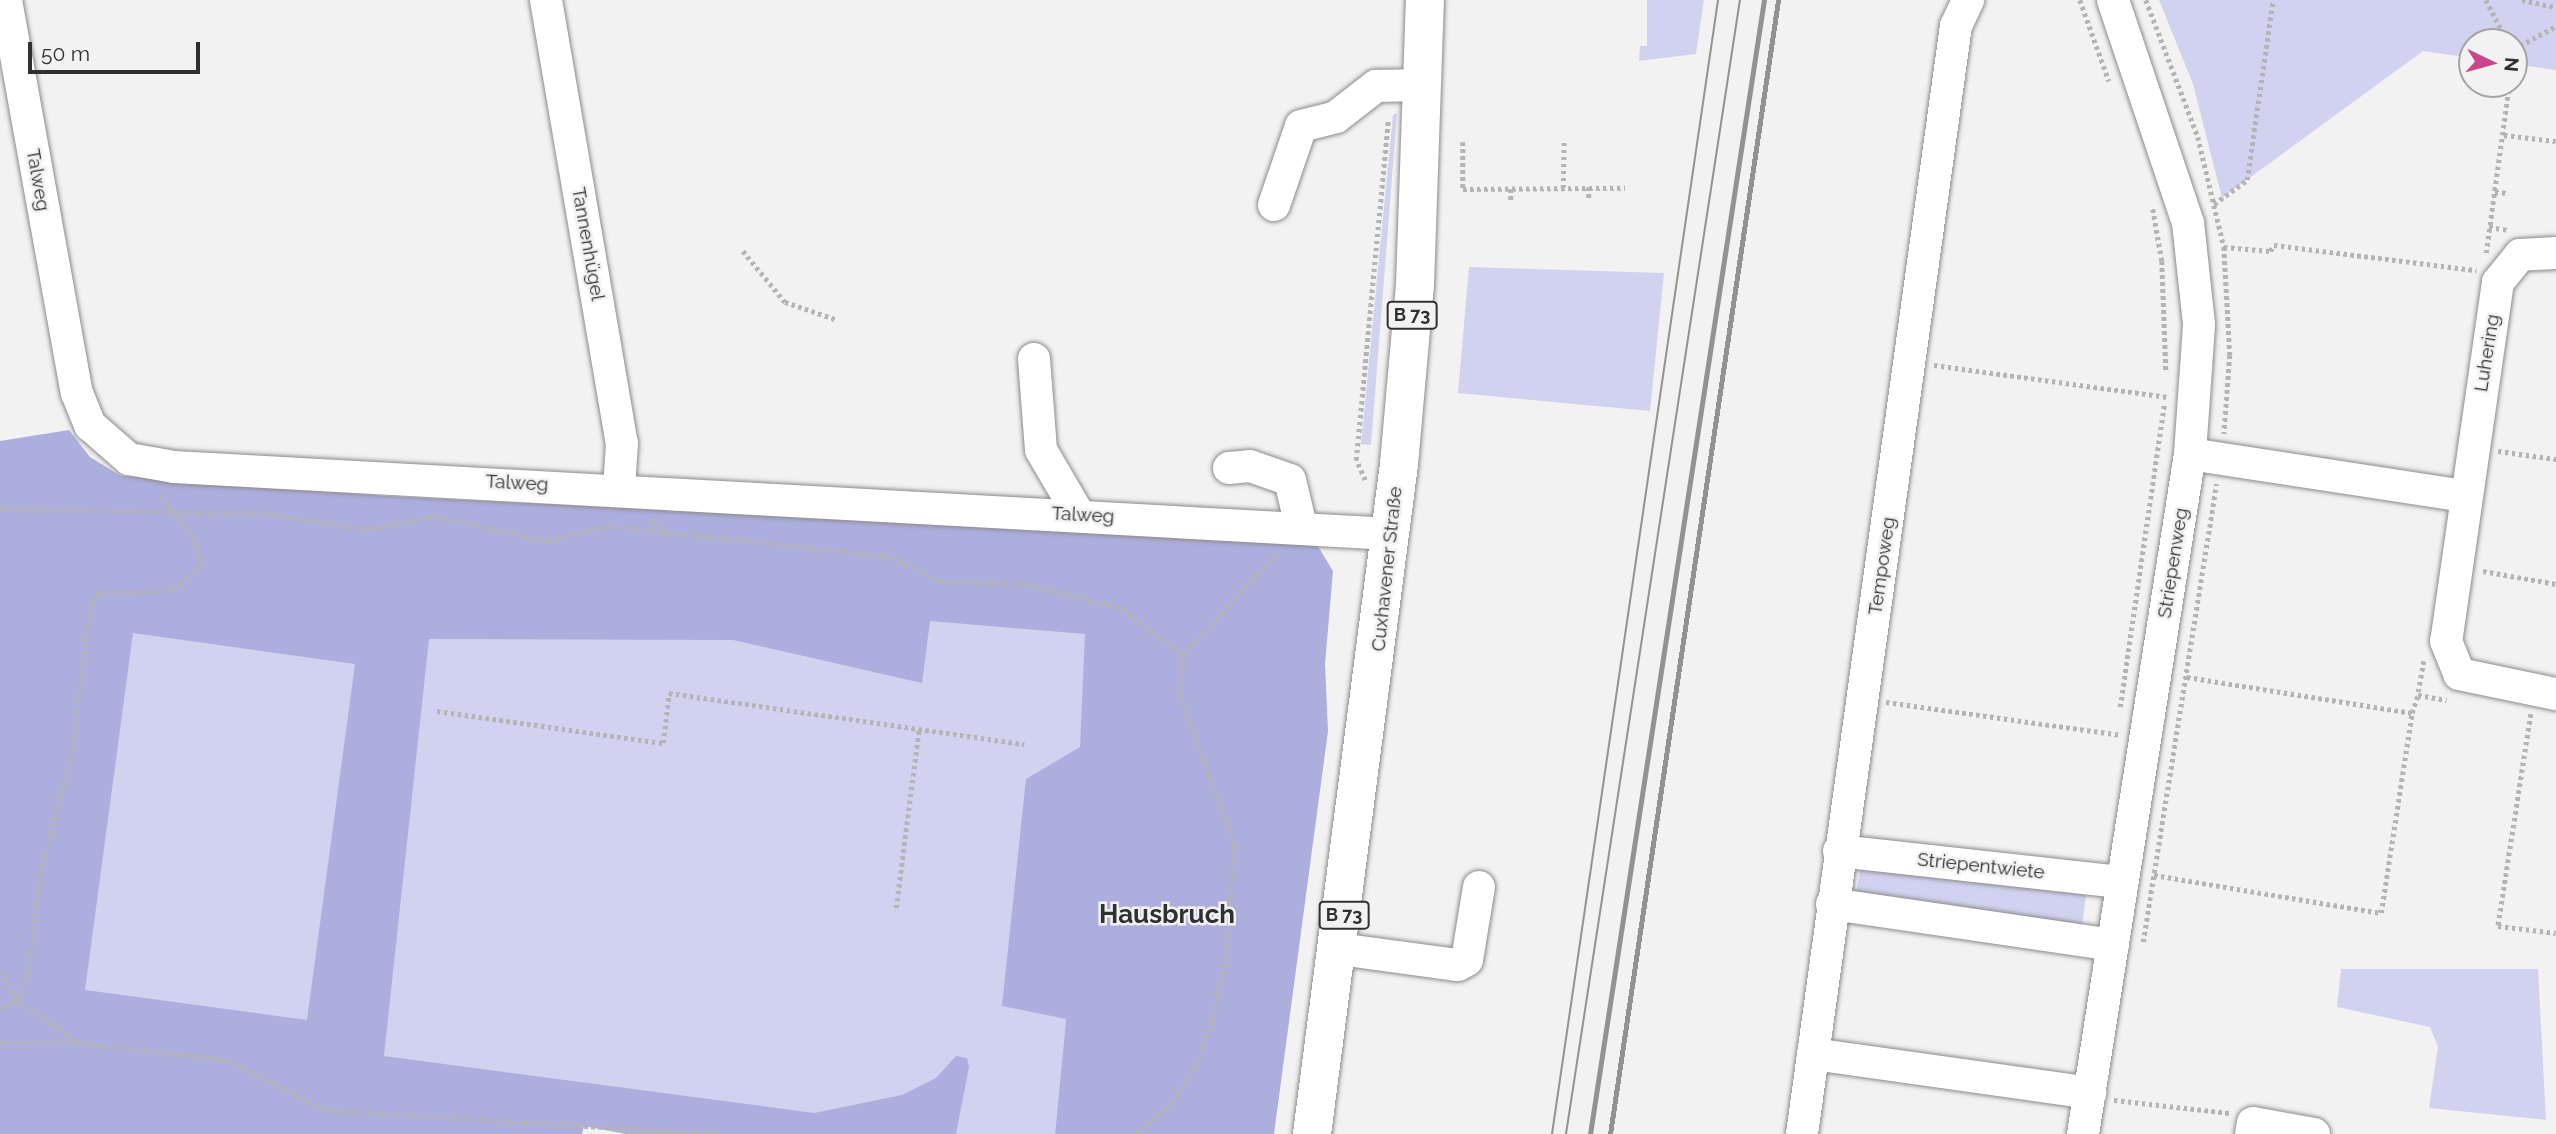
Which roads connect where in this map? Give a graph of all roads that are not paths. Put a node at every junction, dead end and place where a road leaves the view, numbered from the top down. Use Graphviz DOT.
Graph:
graph roads {
  1 [pos="6,0"];
  2 [pos="546,0"];
  3 [pos="1425,0"];
  4 [pos="1968,0"];
  5 [pos="2113,0"];
  6 [pos="1423,85"];
  7 [pos="1274,205"];
  8 [pos="2556,253"];
  9 [pos="1034,359"];
  10 [pos="2190,454"];
  11 [pos="1229,468"];
  12 [pos="619,488"];
  13 [pos="2465,496"];
  14 [pos="1079,515"];
  15 [pos="1301,526"];
  16 [pos="1391,534"];
  17 [pos="2545,692"];
  18 [pos="1839,851"];
  19 [pos="2123,877"];
  20 [pos="1479,887"];
  21 [pos="1832,904"];
  22 [pos="2113,945"];
  23 [pos="1339,949"];
  24 [pos="1813,1054"];
  25 [pos="2090,1093"];
  26 [pos="2252,1129"];
  27 [pos="1312,1134"];
  28 [pos="1802,1134"];
  29 [pos="2083,1134"];
  30 [pos="2314,1134"];
  1 -- 12 [label="street, Talweg"];
  2 -- 12 [label="street, Tannenhügel"];
  3 -- 6 [label="main road, Cuxhavener Straße / B 73"];
  4 -- 18 [label="street, Tempoweg"];
  5 -- 10 [label="street, Striepenweg"];
  6 -- 7 [label="street"];
  6 -- 16 [label="main road, Cuxhavener Straße / B 73"];
  8 -- 13 [label="street, Luhering"];
  9 -- 14 [label="street"];
  10 -- 13 [label="street"];
  10 -- 19 [label="street, Striepenweg"];
  11 -- 15 [label="street"];
  12 -- 14 [label="street, Talweg"];
  13 -- 17 [label="street, Luhering"];
  14 -- 15 [label="street, Talweg"];
  15 -- 16 [label="street, Talweg"];
  16 -- 23 [label="main road, Cuxhavener Straße / B 73"];
  18 -- 19 [label="street, Striepentwiete"];
  18 -- 21 [label="street, Tempoweg"];
  19 -- 22 [label="street, Striepenweg"];
  20 -- 23 [label="street"];
  21 -- 22 [label="street"];
  21 -- 24 [label="street, Tempoweg"];
  22 -- 25 [label="street, Striepenweg"];
  23 -- 27 [label="main road, Cuxhavener Straße / B 73"];
  24 -- 25 [label="street"];
  24 -- 28 [label="street, Tempoweg"];
  25 -- 29 [label="street, Striepenweg"];
  26 -- 30 [label="street"];
}
